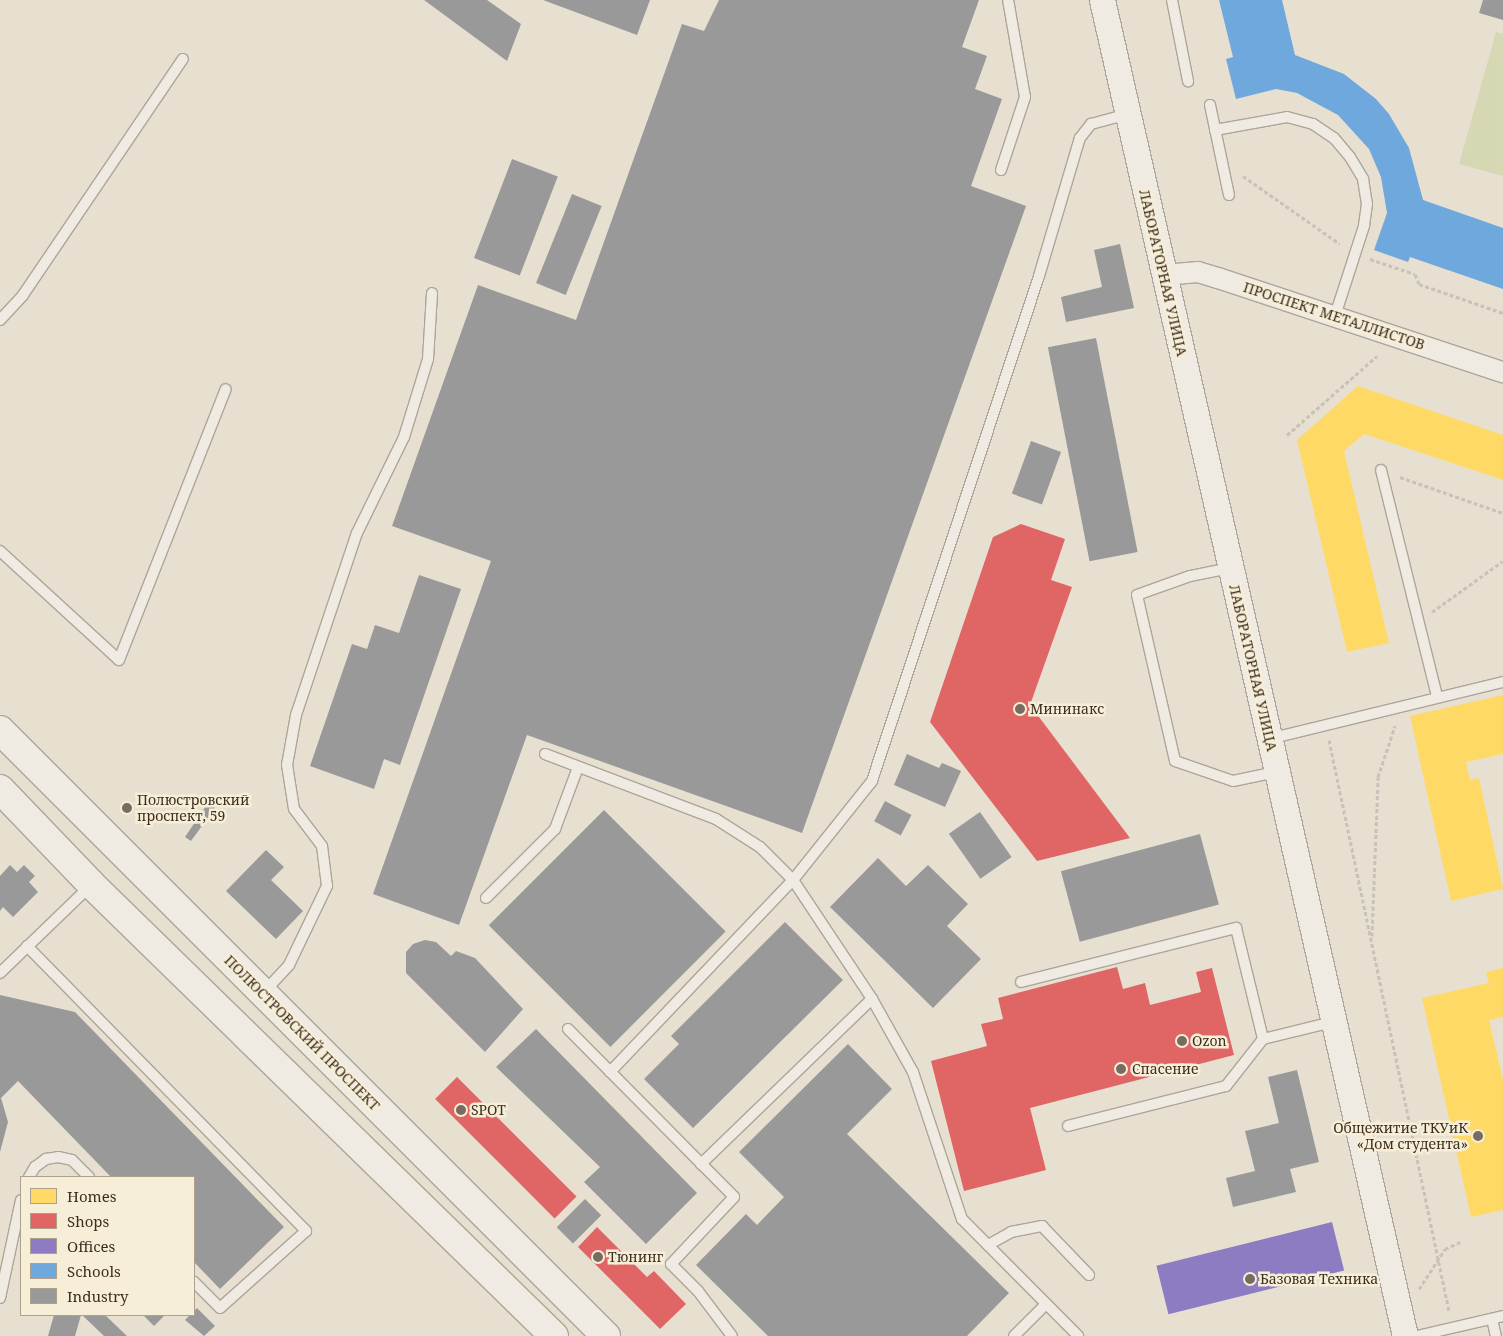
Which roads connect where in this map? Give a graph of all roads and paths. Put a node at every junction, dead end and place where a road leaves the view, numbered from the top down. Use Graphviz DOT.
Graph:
graph roads {
  1 [pos="1008,0"];
  2 [pos="1102,0"];
  3 [pos="1172,0"];
  4 [pos="183,59"];
  5 [pos="1188,81"];
  6 [pos="1210,105"];
  7 [pos="1128,114"];
  8 [pos="1215,130"];
  9 [pos="1002,170"];
  10 [pos="1229,195"];
  11 [pos="1164,275"];
  12 [pos="432,293"];
  13 [pos="1335,316"];
  14 [pos="0,320"];
  15 [pos="1377,356"];
  16 [pos="1503,372"];
  17 [pos="226,389"];
  18 [pos="1287,435"];
  19 [pos="1381,470"];
  20 [pos="1503,513"];
  21 [pos="0,551"];
  22 [pos="1503,561"];
  23 [pos="1230,568"];
  24 [pos="1418,622"];
  25 [pos="1503,682"];
  26 [pos="1437,697"];
  27 [pos="1402,706"];
  28 [pos="1326,725"];
  29 [pos="0,730"];
  30 [pos="1268,739"];
  31 [pos="545,754"];
  32 [pos="578,767"];
  33 [pos="1276,772"];
  34 [pos="0,789"];
  35 [pos="794,880"];
  36 [pos="92,884"];
  37 [pos="486,898"];
  38 [pos="1372,943"];
  39 [pos="27,946"];
  40 [pos="0,973"];
  41 [pos="1021,982"];
  42 [pos="262,994"];
  43 [pos="872,999"];
  44 [pos="1333,1022"];
  45 [pos="568,1029"];
  46 [pos="1263,1039"];
  47 [pos="610,1072"];
  48 [pos="1068,1126"];
  49 [pos="701,1164"];
  50 [pos="30,1176"];
  51 [pos="88,1176"];
  52 [pos="20,1205"];
  53 [pos="1460,1242"];
  54 [pos="988,1245"];
  55 [pos="1438,1260"];
  56 [pos="1089,1275"];
  57 [pos="195,1283"];
  58 [pos="1417,1291"];
  59 [pos="0,1298"];
  60 [pos="1046,1304"];
  61 [pos="1503,1316"];
  62 [pos="1492,1319"];
  63 [pos="1453,1328"];
  64 [pos="554,1336"];
  65 [pos="606,1336"];
  66 [pos="732,1336"];
  67 [pos="1014,1336"];
  68 [pos="1078,1336"];
  69 [pos="1405,1336"];
  70 [pos="1417,1336"];
  71 [pos="1496,1336"];
  1 -- 9 [label="lane"];
  2 -- 7 [label="street, ЛАБОРАТОРНАЯ УЛИЦА"];
  3 -- 5 [label="lane"];
  4 -- 14 [label="lane"];
  6 -- 8 [label="lane"];
  7 -- 11 [label="street, ЛАБОРАТОРНАЯ УЛИЦА"];
  7 -- 35 [label="lane"];
  8 -- 10 [label="lane"];
  8 -- 13 [label="lane"];
  11 -- 13 [label="street, ПРОСПЕКТ МЕТАЛЛИСТОВ"];
  11 -- 23 [label="street, ЛАБОРАТОРНАЯ УЛИЦА"];
  12 -- 42 [label="lane"];
  13 -- 16 [label="street, ПРОСПЕКТ МЕТАЛЛИСТОВ"];
  15 -- 18 [label="path"];
  17 -- 21 [label="lane"];
  19 -- 20 [label="path"];
  19 -- 24 [label="lane"];
  22 -- 24 [label="path"];
  23 -- 30 [label="street, ЛАБОРАТОРНАЯ УЛИЦА"];
  23 -- 33 [label="lane"];
  24 -- 26 [label="lane"];
  25 -- 26 [label="lane"];
  26 -- 27 [label="lane"];
  27 -- 28 [label="lane"];
  27 -- 38 [label="path"];
  28 -- 30 [label="lane"];
  28 -- 38 [label="path"];
  29 -- 42 [label="main road, ПОЛЮСТРОВСКИЙ ПРОСПЕКТ"];
  30 -- 33 [label="street, ЛАБОРАТОРНАЯ УЛИЦА"];
  31 -- 32 [label="lane"];
  32 -- 35 [label="lane"];
  32 -- 37 [label="lane"];
  33 -- 44 [label="street, ЛАБОРАТОРНАЯ УЛИЦА"];
  34 -- 36 [label="main road"];
  35 -- 43 [label="lane"];
  35 -- 47 [label="lane"];
  36 -- 39 [label="lane"];
  36 -- 64 [label="main road"];
  38 -- 55 [label="path"];
  39 -- 40 [label="lane"];
  39 -- 57 [label="lane"];
  41 -- 46 [label="lane"];
  42 -- 65 [label="main road, ПОЛЮСТРОВСКИЙ ПРОСПЕКТ"];
  43 -- 49 [label="lane"];
  43 -- 54 [label="lane"];
  44 -- 46 [label="lane"];
  44 -- 69 [label="street, ЛАБОРАТОРНАЯ УЛИЦА"];
  45 -- 47 [label="lane"];
  46 -- 48 [label="lane"];
  47 -- 49 [label="lane"];
  49 -- 66 [label="lane"];
  50 -- 51 [label="lane"];
  52 -- 59 [label="lane"];
  53 -- 55 [label="path"];
  54 -- 56 [label="lane"];
  54 -- 60 [label="lane"];
  55 -- 58 [label="path"];
  55 -- 63 [label="path"];
  60 -- 67 [label="lane"];
  60 -- 68 [label="lane"];
  61 -- 62 [label="lane"];
  62 -- 63 [label="lane"];
  62 -- 71 [label="lane"];
  63 -- 70 [label="lane"];
}
